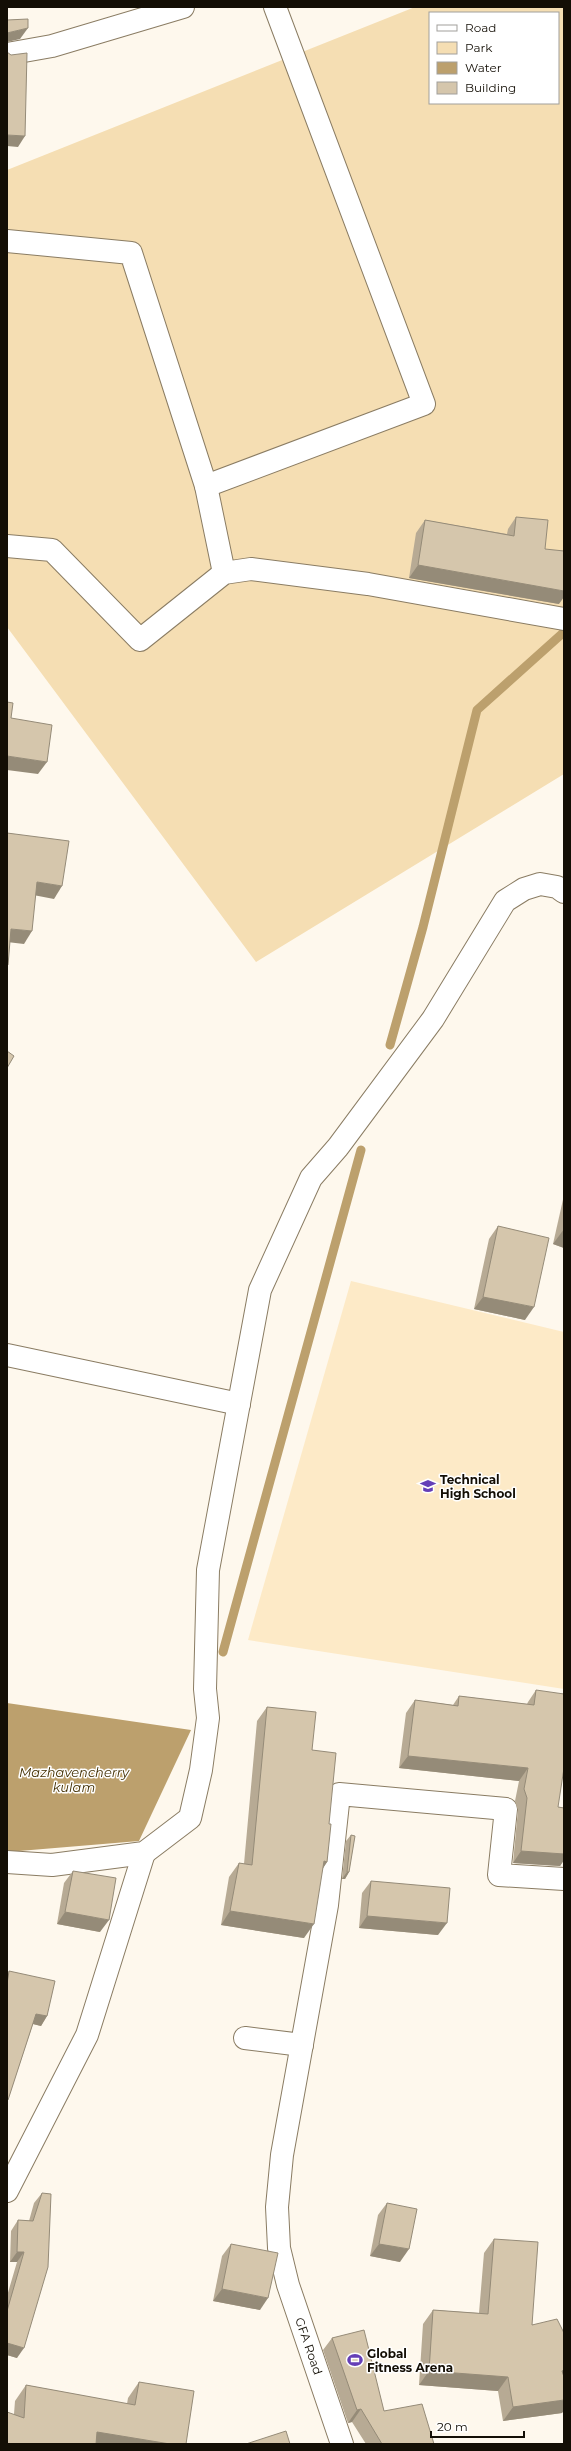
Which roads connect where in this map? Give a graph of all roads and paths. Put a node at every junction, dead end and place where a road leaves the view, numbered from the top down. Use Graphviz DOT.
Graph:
graph roads {
  1 [pos="183,7"];
  2 [pos="275,7"];
  3 [pos="7,54"];
  4 [pos="7,241"];
  5 [pos="206,486"];
  6 [pos="7,546"];
  7 [pos="224,573"];
  8 [pos="558,618"];
  9 [pos="562,885"];
  10 [pos="7,1355"];
  11 [pos="239,1404"];
  12 [pos="144,1853"];
  13 [pos="7,1862"];
  14 [pos="564,1879"];
  15 [pos="244,2038"];
  16 [pos="302,2045"];
  17 [pos="7,2191"];
  18 [pos="342,2444"];
  1 -- 3 [label="street"];
  2 -- 5 [label="street"];
  4 -- 5 [label="street"];
  5 -- 7 [label="street"];
  6 -- 7 [label="street"];
  7 -- 8 [label="street"];
  9 -- 11 [label="street"];
  10 -- 11 [label="street"];
  11 -- 12 [label="street"];
  12 -- 13 [label="street"];
  12 -- 17 [label="street"];
  14 -- 16 [label="street, GFA Road"];
  15 -- 16 [label="street"];
  16 -- 18 [label="street, GFA Road"];
}
